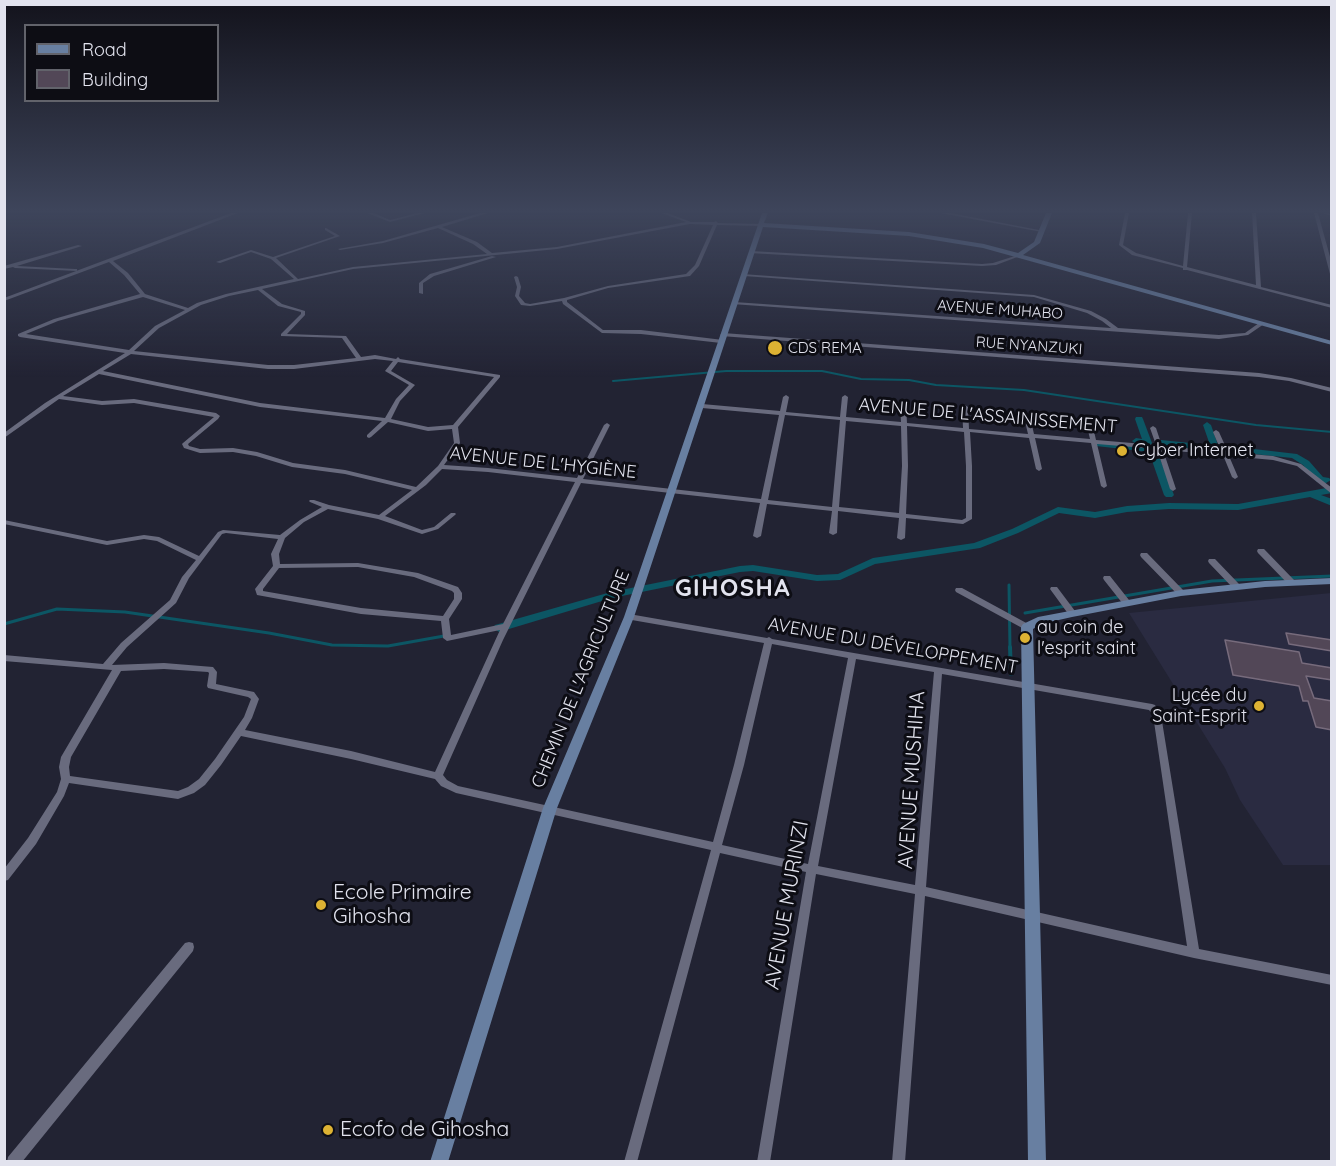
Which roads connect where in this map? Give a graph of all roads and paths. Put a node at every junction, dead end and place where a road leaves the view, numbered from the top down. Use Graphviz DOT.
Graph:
graph roads {
  1 [pos="25,267"];
  2 [pos="91,267"];
  3 [pos="118,267"];
  4 [pos="283,267"];
  5 [pos="359,267"];
  6 [pos="457,267"];
  7 [pos="696,267"];
  8 [pos="747,267"];
  9 [pos="1059,267"];
  10 [pos="1180,267"];
  11 [pos="1258,267"];
  12 [pos="1185,269"];
  13 [pos="83,270"];
  14 [pos="744,275"];
  15 [pos="516,277"];
  16 [pos="296,279"];
  17 [pos="258,288"];
  18 [pos="1259,288"];
  19 [pos="421,293"];
  20 [pos="143,295"];
  21 [pos="564,299"];
  22 [pos="4,300"];
  23 [pos="734,303"];
  24 [pos="1332,308"];
  25 [pos="188,309"];
  26 [pos="1261,324"];
  27 [pos="1117,330"];
  28 [pos="722,338"];
  29 [pos="1332,343"];
  30 [pos="130,352"];
  31 [pos="359,358"];
  32 [pos="398,359"];
  33 [pos="98,372"];
  34 [pos="1332,390"];
  35 [pos="57,397"];
  36 [pos="786,397"];
  37 [pos="845,397"];
  38 [pos="702,406"];
  39 [pos="903,406"];
  40 [pos="965,407"];
  41 [pos="784,413"];
  42 [pos="1027,417"];
  43 [pos="843,418"];
  44 [pos="1088,418"];
  45 [pos="387,420"];
  46 [pos="903,424"];
  47 [pos="607,425"];
  48 [pos="455,427"];
  49 [pos="1153,428"];
  50 [pos="966,429"];
  51 [pos="8,430"];
  52 [pos="1216,432"];
  53 [pos="1032,435"];
  54 [pos="4,436"];
  55 [pos="369,436"];
  56 [pos="1093,440"];
  57 [pos="1159,446"];
  58 [pos="1226,452"];
  59 [pos="440,467"];
  60 [pos="1039,469"];
  61 [pos="1235,477"];
  62 [pos="580,482"];
  63 [pos="1104,486"];
  64 [pos="417,489"];
  65 [pos="1173,489"];
  66 [pos="673,492"];
  67 [pos="1332,492"];
  68 [pos="312,501"];
  69 [pos="766,502"];
  70 [pos="327,507"];
  71 [pos="836,509"];
  72 [pos="453,514"];
  73 [pos="904,516"];
  74 [pos="380,517"];
  75 [pos="4,522"];
  76 [pos="833,532"];
  77 [pos="757,536"];
  78 [pos="282,537"];
  79 [pos="901,538"];
  80 [pos="1261,551"];
  81 [pos="1144,555"];
  82 [pos="200,559"];
  83 [pos="1212,561"];
  84 [pos="277,566"];
  85 [pos="1107,578"];
  86 [pos="1332,581"];
  87 [pos="1293,583"];
  88 [pos="1236,586"];
  89 [pos="1054,589"];
  90 [pos="959,590"];
  91 [pos="1181,593"];
  92 [pos="1126,602"];
  93 [pos="1072,613"];
  94 [pos="629,617"];
  95 [pos="445,619"];
  96 [pos="506,626"];
  97 [pos="1028,627"];
  98 [pos="769,640"];
  99 [pos="852,656"];
  100 [pos="4,658"];
  101 [pos="106,666"];
  102 [pos="118,668"];
  103 [pos="938,671"];
  104 [pos="1029,686"];
  105 [pos="238,732"];
  106 [pos="438,776"];
  107 [pos="66,779"];
  108 [pos="550,808"];
  109 [pos="715,847"];
  110 [pos="812,869"];
  111 [pos="4,877"];
  112 [pos="922,891"];
  113 [pos="1031,916"];
  114 [pos="189,947"];
  115 [pos="1194,953"];
  116 [pos="1332,980"];
  117 [pos="13,1161"];
  118 [pos="439,1161"];
  119 [pos="630,1161"];
  120 [pos="762,1161"];
  121 [pos="898,1161"];
  122 [pos="1036,1161"];
  1 -- 13 [label="street"];
  2 -- 13 [label="street"];
  3 -- 20 [label="street"];
  4 -- 16 [label="street"];
  5 -- 16 [label="street"];
  6 -- 19 [label="street"];
  7 -- 21 [label="street"];
  8 -- 14 [label="street, CHEMIN DE L'AGRICULTURE"];
  9 -- 26 [label="street"];
  10 -- 12 [label="street"];
  11 -- 18 [label="street"];
  12 -- 18 [label="street"];
  13 -- 22 [label="street"];
  14 -- 23 [label="street, CHEMIN DE L'AGRICULTURE"];
  14 -- 27 [label="street"];
  15 -- 21 [label="street"];
  16 -- 17 [label="street"];
  17 -- 25 [label="street"];
  17 -- 31 [label="street"];
  18 -- 24 [label="street"];
  20 -- 25 [label="street"];
  20 -- 30 [label="street"];
  21 -- 28 [label="street, RUE NYANZUKI"];
  23 -- 27 [label="street, AVENUE MUHABO"];
  23 -- 28 [label="street, CHEMIN DE L'AGRICULTURE"];
  25 -- 30 [label="street"];
  26 -- 27 [label="street, AVENUE MUHABO"];
  26 -- 29 [label="street"];
  28 -- 34 [label="street, RUE NYANZUKI"];
  28 -- 38 [label="street, CHEMIN DE L'AGRICULTURE"];
  30 -- 31 [label="street"];
  30 -- 33 [label="street"];
  31 -- 32 [label="street"];
  32 -- 45 [label="street"];
  32 -- 48 [label="street"];
  33 -- 35 [label="street"];
  33 -- 45 [label="street"];
  35 -- 51 [label="street"];
  35 -- 64 [label="street"];
  36 -- 41 [label="street"];
  37 -- 43 [label="street"];
  38 -- 41 [label="street, AVENUE DE L'ASSAINISSEMENT"];
  38 -- 66 [label="street, CHEMIN DE L'AGRICULTURE"];
  39 -- 46 [label="street"];
  40 -- 50 [label="street, AVENUE DE L'HYGIÈNE"];
  41 -- 43 [label="street, AVENUE DE L'ASSAINISSEMENT"];
  41 -- 69 [label="street"];
  42 -- 53 [label="street"];
  43 -- 46 [label="street, AVENUE DE L'ASSAINISSEMENT"];
  43 -- 71 [label="street"];
  44 -- 56 [label="street"];
  45 -- 48 [label="street"];
  45 -- 55 [label="street"];
  46 -- 50 [label="street, AVENUE DE L'ASSAINISSEMENT"];
  46 -- 73 [label="street"];
  47 -- 62 [label="street"];
  48 -- 59 [label="street"];
  49 -- 57 [label="street"];
  50 -- 53 [label="street, AVENUE DE L'ASSAINISSEMENT"];
  50 -- 73 [label="street, AVENUE DE L'HYGIÈNE"];
  51 -- 54 [label="street"];
  52 -- 58 [label="street"];
  53 -- 56 [label="street, AVENUE DE L'ASSAINISSEMENT"];
  53 -- 60 [label="street"];
  56 -- 57 [label="street, AVENUE DE L'ASSAINISSEMENT"];
  56 -- 63 [label="street"];
  57 -- 58 [label="street, AVENUE DE L'ASSAINISSEMENT"];
  57 -- 65 [label="street"];
  58 -- 61 [label="street"];
  58 -- 67 [label="street, AVENUE DE L'ASSAINISSEMENT"];
  59 -- 62 [label="street, AVENUE DE L'HYGIÈNE"];
  59 -- 64 [label="street, AVENUE DE L'HYGIÈNE"];
  62 -- 66 [label="street, AVENUE DE L'HYGIÈNE"];
  62 -- 96 [label="street"];
  64 -- 74 [label="street, AVENUE DE L'HYGIÈNE"];
  66 -- 69 [label="street, AVENUE DE L'HYGIÈNE"];
  66 -- 94 [label="street, CHEMIN DE L'AGRICULTURE"];
  68 -- 70 [label="street"];
  69 -- 71 [label="street, AVENUE DE L'HYGIÈNE"];
  69 -- 77 [label="street"];
  70 -- 74 [label="street"];
  70 -- 78 [label="street"];
  71 -- 73 [label="street, AVENUE DE L'HYGIÈNE"];
  71 -- 76 [label="street"];
  72 -- 74 [label="street"];
  73 -- 79 [label="street"];
  75 -- 82 [label="street"];
  78 -- 82 [label="street"];
  78 -- 84 [label="street"];
  80 -- 87 [label="street"];
  81 -- 91 [label="street"];
  82 -- 101 [label="street"];
  83 -- 88 [label="street"];
  84 -- 95 [label="street"];
  84 -- 95 [label="street"];
  85 -- 92 [label="street"];
  86 -- 87 [label="street"];
  87 -- 88 [label="street"];
  88 -- 91 [label="street"];
  89 -- 93 [label="street"];
  90 -- 97 [label="street"];
  91 -- 92 [label="street"];
  92 -- 93 [label="street"];
  93 -- 97 [label="street"];
  94 -- 98 [label="street, AVENUE DU DÉVELOPPEMENT"];
  94 -- 108 [label="street, CHEMIN DE L'AGRICULTURE"];
  95 -- 96 [label="street"];
  96 -- 106 [label="street"];
  97 -- 104 [label="street"];
  98 -- 99 [label="street, AVENUE DU DÉVELOPPEMENT"];
  98 -- 109 [label="street"];
  99 -- 103 [label="street, AVENUE DU DÉVELOPPEMENT"];
  99 -- 110 [label="street, AVENUE MURINZI"];
  100 -- 101 [label="street"];
  101 -- 102 [label="street"];
  102 -- 105 [label="street"];
  102 -- 107 [label="street"];
  103 -- 104 [label="street, AVENUE DU DÉVELOPPEMENT"];
  103 -- 112 [label="street, AVENUE MUSHIHA"];
  104 -- 113 [label="street"];
  104 -- 115 [label="street, AVENUE DU DÉVELOPPEMENT"];
  105 -- 106 [label="street"];
  105 -- 107 [label="street"];
  106 -- 108 [label="street"];
  107 -- 111 [label="street"];
  108 -- 109 [label="street"];
  108 -- 118 [label="street, CHEMIN DE L'AGRICULTURE"];
  109 -- 110 [label="street"];
  109 -- 119 [label="street"];
  110 -- 112 [label="street"];
  110 -- 120 [label="street, AVENUE MURINZI"];
  112 -- 113 [label="street"];
  112 -- 121 [label="street, AVENUE MUSHIHA"];
  113 -- 115 [label="street"];
  113 -- 122 [label="street"];
  114 -- 117 [label="street"];
  115 -- 116 [label="street"];
}
